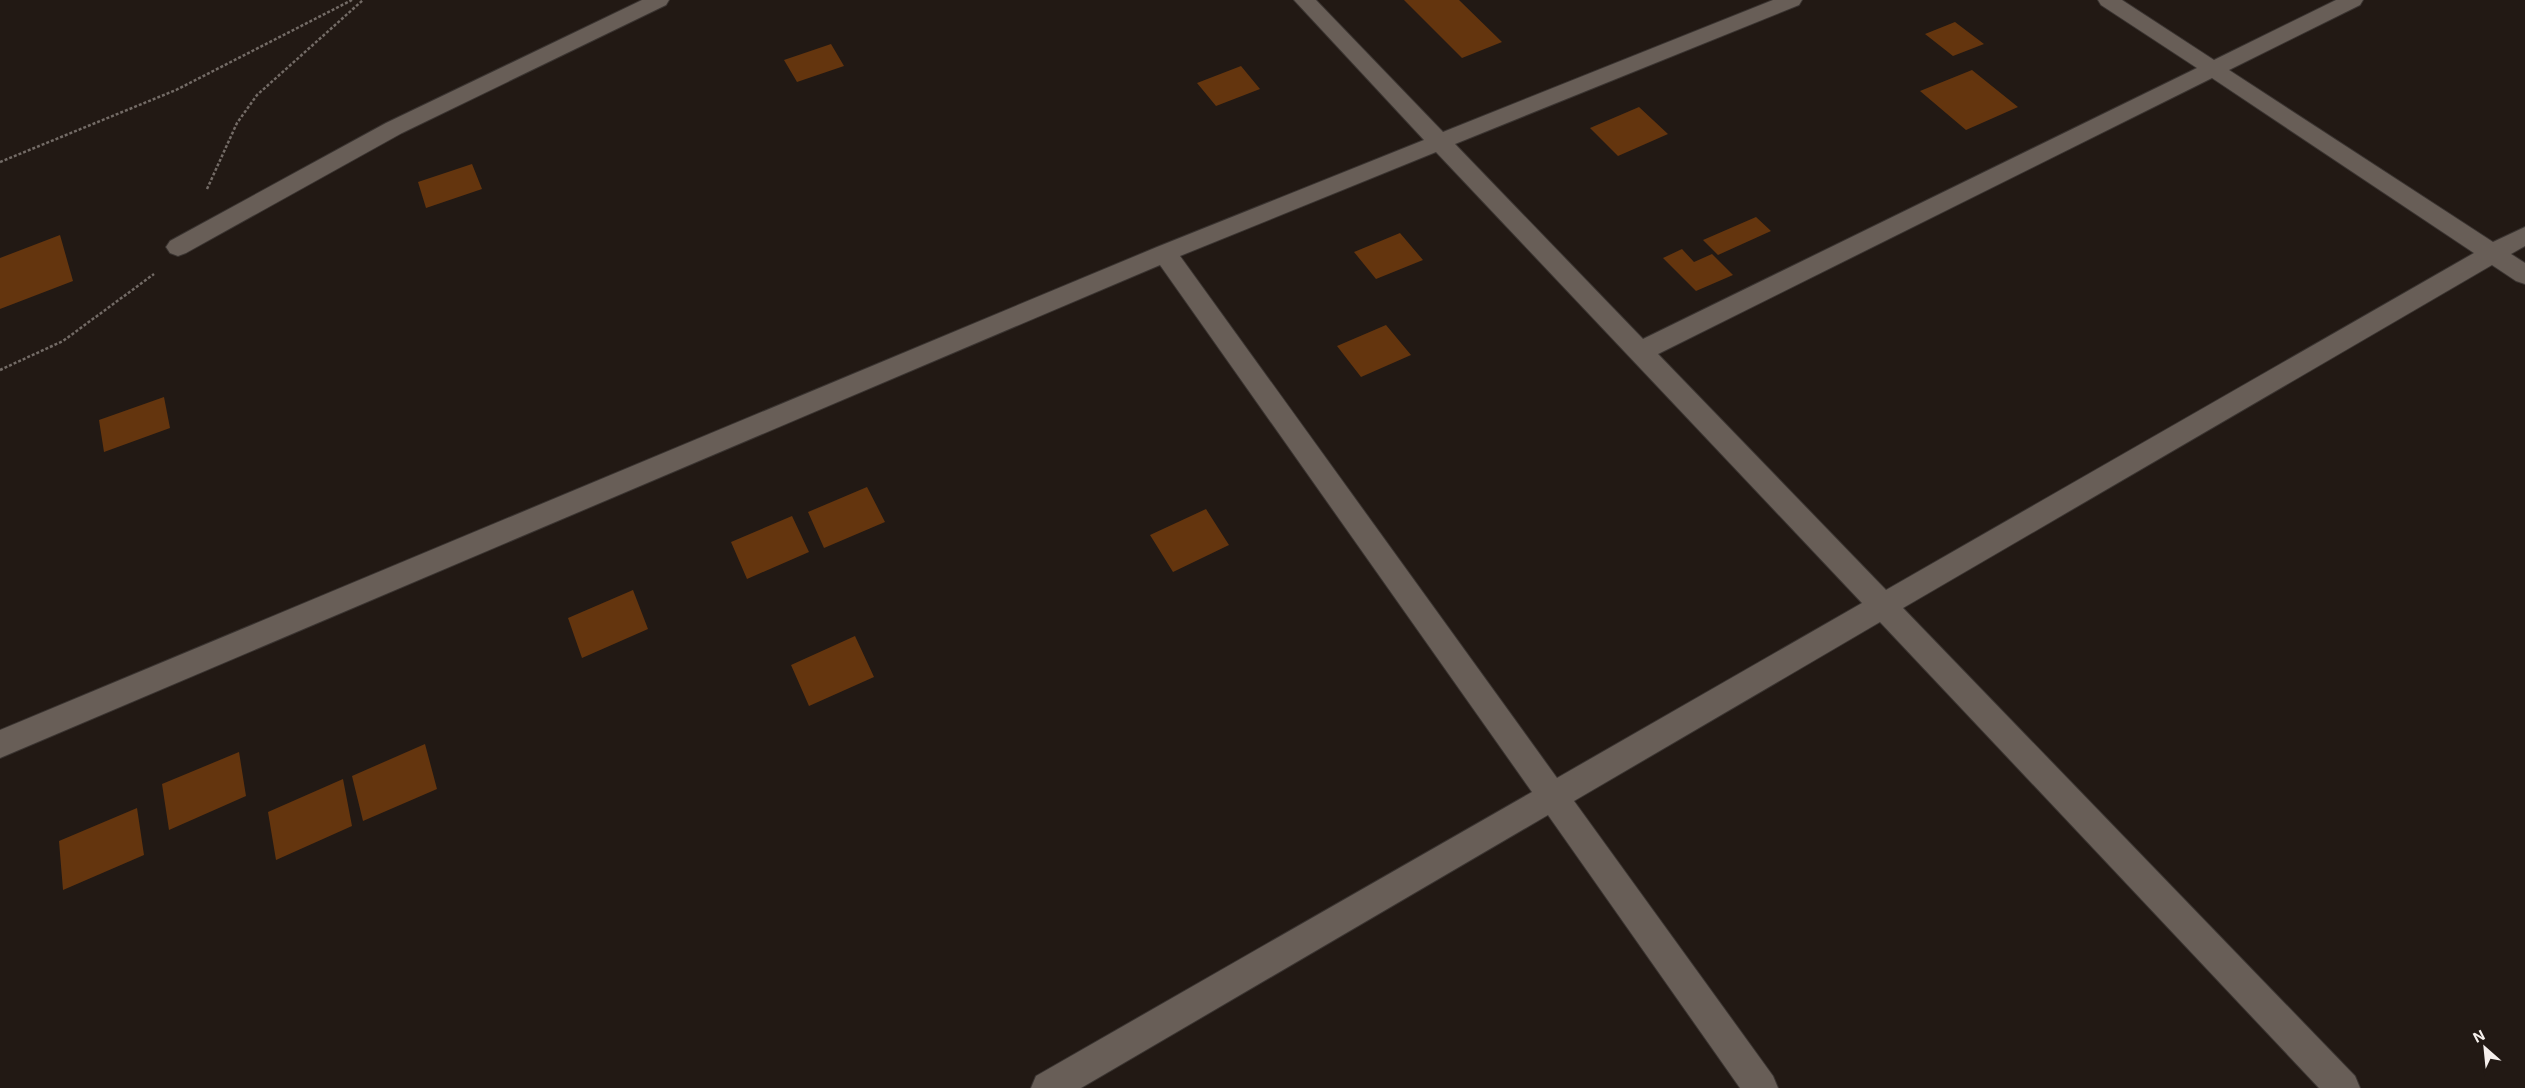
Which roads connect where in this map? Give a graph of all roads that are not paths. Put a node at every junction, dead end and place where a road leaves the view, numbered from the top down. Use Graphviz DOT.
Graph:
graph roads {
  1 [pos="659,0"];
  2 [pos="1304,0"];
  3 [pos="1792,0"];
  4 [pos="2108,0"];
  5 [pos="2353,0"];
  6 [pos="2213,69"];
  7 [pos="1440,142"];
  8 [pos="2525,235"];
  9 [pos="178,247"];
  10 [pos="2493,253"];
  11 [pos="1165,254"];
  12 [pos="2525,275"];
  13 [pos="1640,352"];
  14 [pos="1883,606"];
  15 [pos="0,744"];
  16 [pos="1553,796"];
  17 [pos="1048,1088"];
  18 [pos="1761,1088"];
  19 [pos="2343,1088"];
  1 -- 9 [label="street"];
  2 -- 7 [label="street"];
  3 -- 7 [label="street"];
  4 -- 6 [label="street"];
  5 -- 6 [label="street"];
  6 -- 10 [label="street"];
  6 -- 13 [label="street"];
  7 -- 11 [label="street"];
  7 -- 13 [label="street"];
  8 -- 10 [label="street"];
  10 -- 12 [label="street"];
  10 -- 14 [label="street"];
  11 -- 15 [label="street"];
  11 -- 16 [label="street"];
  13 -- 14 [label="street"];
  14 -- 16 [label="street"];
  14 -- 19 [label="street"];
  16 -- 17 [label="street"];
  16 -- 18 [label="street"];
}
